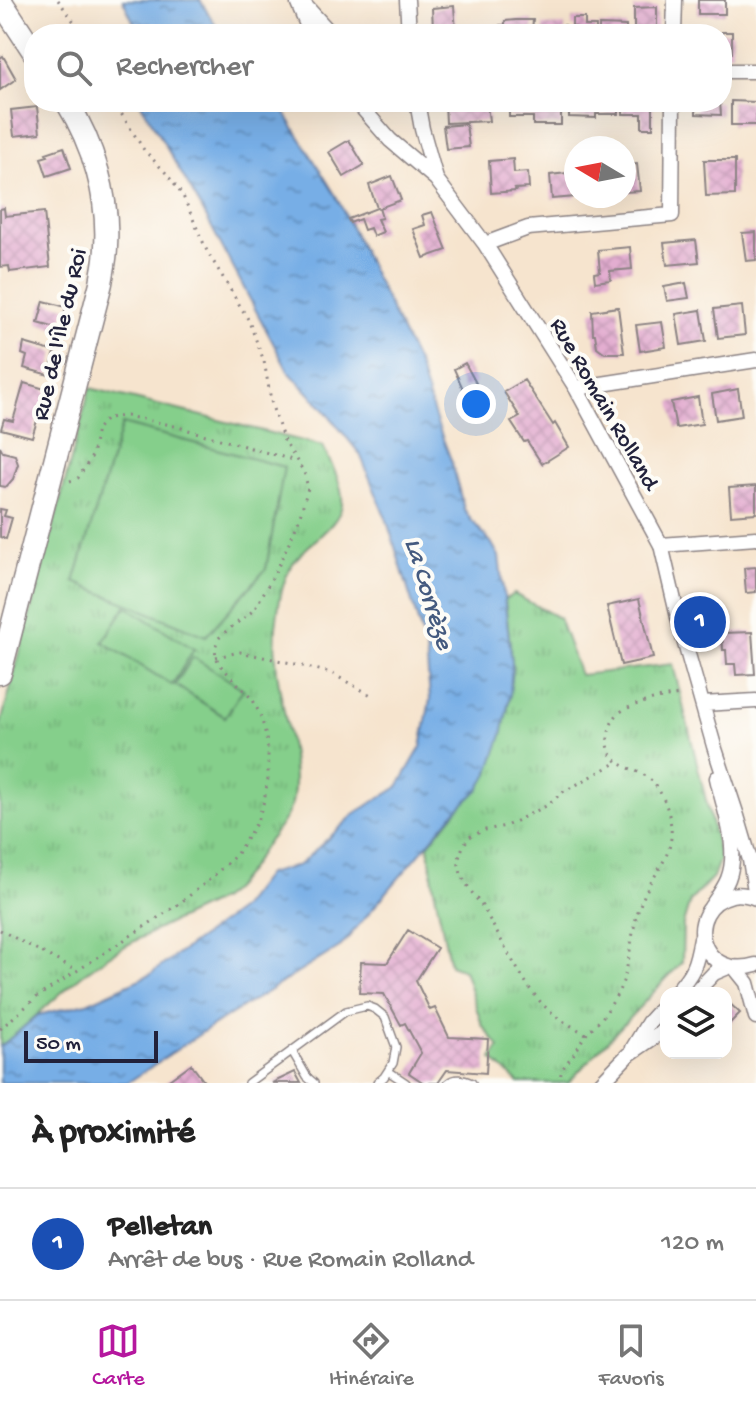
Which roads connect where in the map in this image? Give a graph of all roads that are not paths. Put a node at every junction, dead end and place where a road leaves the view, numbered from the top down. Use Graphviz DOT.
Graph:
graph roads {
  1 [pos="0,0"];
  2 [pos="298,0"];
  3 [pos="407,0"];
  4 [pos="675,0"];
  5 [pos="307,24"];
  6 [pos="321,24"];
  7 [pos="408,24"];
  8 [pos="674,24"];
  9 [pos="24,37"];
  10 [pos="732,71"];
  11 [pos="756,71"];
  12 [pos="72,112"];
  13 [pos="368,112"];
  14 [pos="419,112"];
  15 [pos="673,112"];
  16 [pos="436,179"];
  17 [pos="485,244"];
  18 [pos="756,360"];
  19 [pos="576,388"];
  20 [pos="756,538"];
  21 [pos="661,545"];
  22 [pos="0,673"];
  23 [pos="756,701"];
  24 [pos="702,704"];
  25 [pos="714,746"];
  26 [pos="756,898"];
  27 [pos="711,907"];
  28 [pos="702,934"];
  29 [pos="756,965"];
  30 [pos="731,968"];
  31 [pos="680,987"];
  32 [pos="701,987"];
  33 [pos="660,1010"];
  34 [pos="756,1017"];
  35 [pos="660,1033"];
  36 [pos="292,1051"];
  37 [pos="628,1055"];
  38 [pos="388,1071"];
  39 [pos="248,1083"];
  40 [pos="314,1083"];
  41 [pos="377,1083"];
  42 [pos="406,1083"];
  43 [pos="448,1083"];
  44 [pos="472,1083"];
  45 [pos="601,1083"];
  1 -- 9 [label="main road"];
  2 -- 5 [label="street"];
  2 -- 6 [label="street"];
  3 -- 7 [label="street"];
  4 -- 8 [label="street"];
  10 -- 11 [label="street"];
  12 -- 22 [label="main road, Rue de l'Île du Roi"];
  13 -- 16 [label="street"];
  14 -- 16 [label="street, Rue Romain Rolland"];
  15 -- 17 [label="street"];
  16 -- 17 [label="street, Rue Romain Rolland"];
  17 -- 19 [label="street, Rue Romain Rolland"];
  18 -- 19 [label="street"];
  19 -- 21 [label="street, Rue Romain Rolland"];
  20 -- 21 [label="street"];
  21 -- 24 [label="street, Rue Romain Rolland"];
  23 -- 24 [label="street"];
  24 -- 25 [label="street, Rue Romain Rolland"];
  25 -- 26 [label="street, Rue Romain Rolland"];
  25 -- 27 [label="street, Rue Romain Rolland"];
  26 -- 27 [label="street"];
  27 -- 28 [label="street, Rue Romain Rolland"];
  28 -- 30 [label="street"];
  28 -- 31 [label="street"];
  29 -- 30 [label="street"];
  30 -- 32 [label="street"];
  30 -- 34 [label="street"];
  33 -- 37 [label="street"];
  35 -- 37 [label="street"];
  36 -- 38 [label="lane"];
  36 -- 39 [label="lane"];
  36 -- 40 [label="lane"];
  37 -- 45 [label="street"];
  38 -- 41 [label="lane"];
  38 -- 42 [label="lane"];
  43 -- 44 [label="lane"];
}
